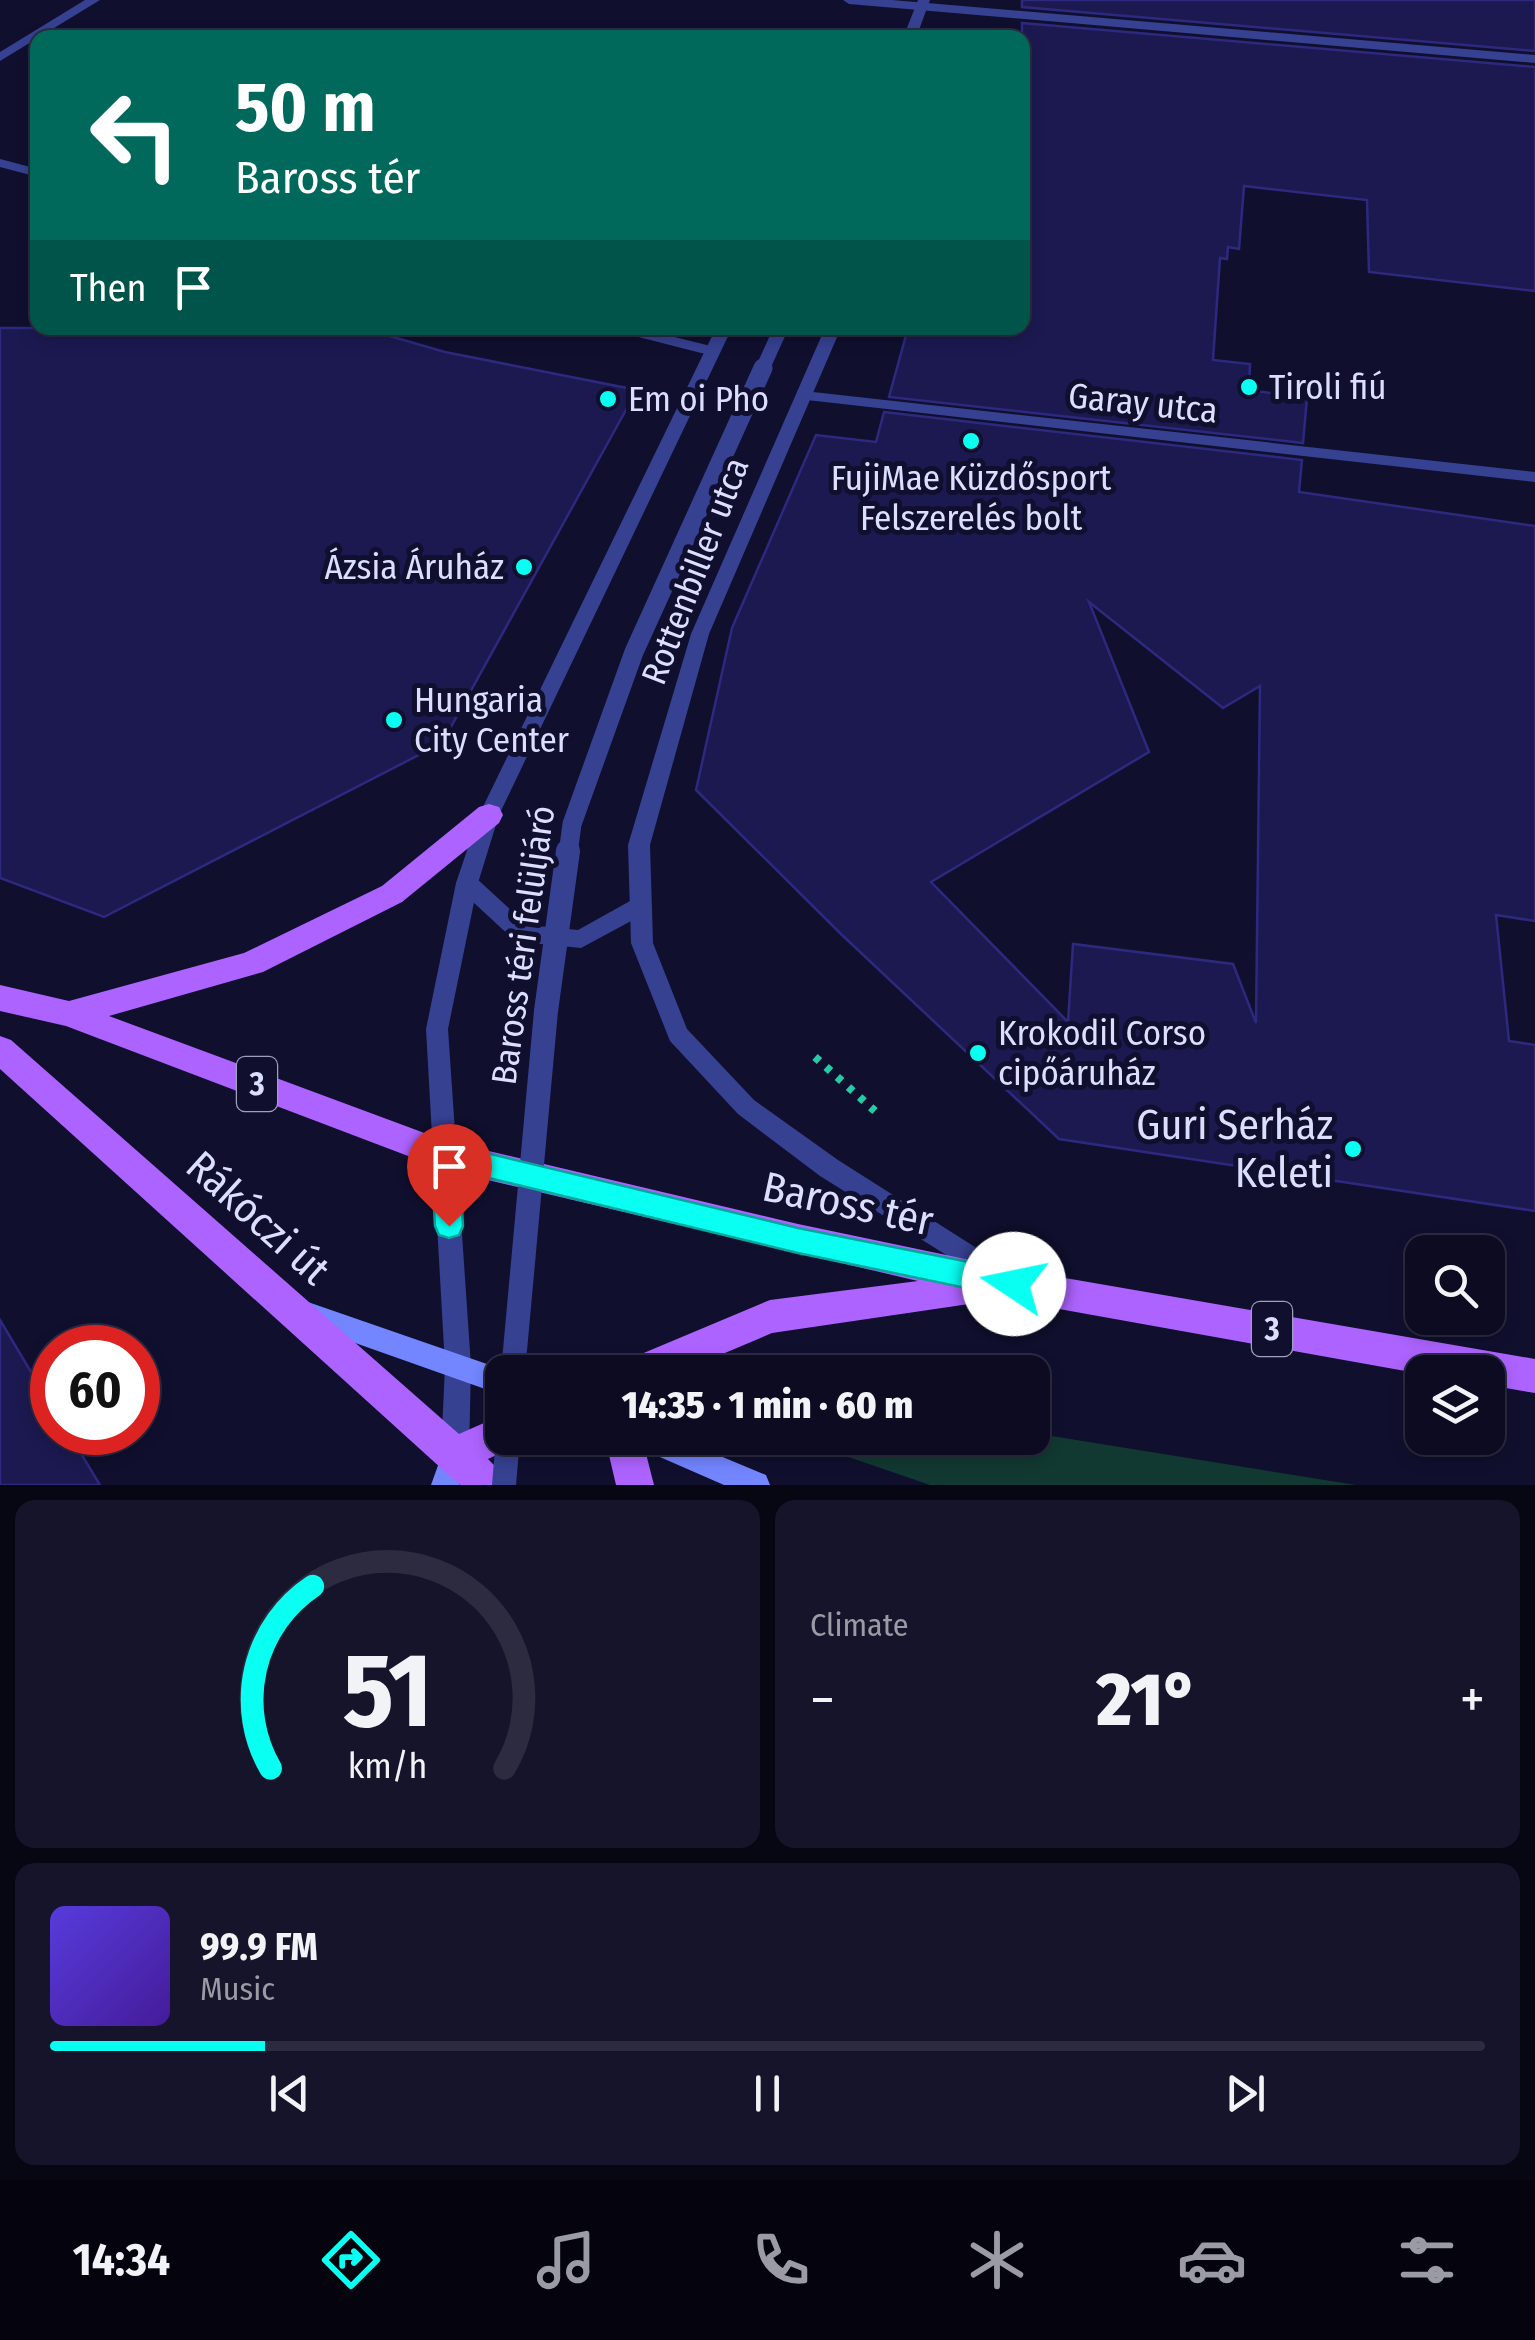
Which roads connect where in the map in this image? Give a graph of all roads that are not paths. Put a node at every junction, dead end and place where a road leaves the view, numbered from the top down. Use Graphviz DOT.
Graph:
graph roads {
  1 [pos="94,0"];
  2 [pos="849,0"];
  3 [pos="921,8"];
  4 [pos="45,30"];
  5 [pos="899,30"];
  6 [pos="30,39"];
  7 [pos="0,57"];
  8 [pos="1535,59"];
  9 [pos="0,163"];
  10 [pos="30,172"];
  11 [pos="649,335"];
  12 [pos="721,335"];
  13 [pos="778,335"];
  14 [pos="830,335"];
  15 [pos="713,351"];
  16 [pos="804,396"];
  17 [pos="1535,477"];
  18 [pos="488,816"];
  19 [pos="468,883"];
  20 [pos="638,907"];
  21 [pos="0,998"];
  22 [pos="69,1014"];
  23 [pos="0,1050"];
  24 [pos="445,1156"];
  25 [pos="1014,1284"];
  26 [pos="294,1309"];
  27 [pos="515,1355"];
  28 [pos="682,1355"];
  29 [pos="458,1366"];
  30 [pos="1534,1375"];
  31 [pos="485,1376"];
  32 [pos="485,1448"];
  33 [pos="505,1455"];
  34 [pos="628,1455"];
  35 [pos="686,1455"];
  36 [pos="450,1470"];
  37 [pos="488,1485"];
  38 [pos="504,1485"];
  39 [pos="635,1485"];
  40 [pos="756,1485"];
  1 -- 4 [label="street"];
  2 -- 3 [label="street"];
  3 -- 5 [label="street"];
  3 -- 8 [label="street"];
  6 -- 7 [label="street"];
  9 -- 10 [label="street"];
  11 -- 15 [label="street"];
  12 -- 15 [label="street, Rottenbiller utca"];
  13 -- 27 [label="street, Baross téri felüljáró, bridge"];
  14 -- 16 [label="street, Rottenbiller utca"];
  15 -- 18 [label="street, Rottenbiller utca"];
  16 -- 17 [label="street, Garay utca"];
  16 -- 20 [label="street, Rottenbiller utca"];
  18 -- 19 [label="street, Rottenbiller utca"];
  18 -- 22 [label="main road"];
  19 -- 20 [label="street"];
  19 -- 24 [label="street, Rottenbiller utca"];
  20 -- 25 [label="street, Rottenbiller utca"];
  21 -- 22 [label="main road, 3"];
  22 -- 24 [label="main road, Baross tér / 3"];
  23 -- 26 [label="main road, Rákóczi út"];
  24 -- 25 [label="main road, Baross tér / 3"];
  24 -- 29 [label="street"];
  25 -- 28 [label="main road"];
  25 -- 30 [label="main road, Baross tér / 3"];
  26 -- 29 [label="main road"];
  26 -- 36 [label="main road, Rákóczi út"];
  29 -- 31 [label="main road"];
  29 -- 36 [label="street"];
  32 -- 36 [label="main road"];
  33 -- 38 [label="street, bridge"];
  34 -- 39 [label="main road"];
  35 -- 40 [label="main road"];
  36 -- 37 [label="main road"];
}
